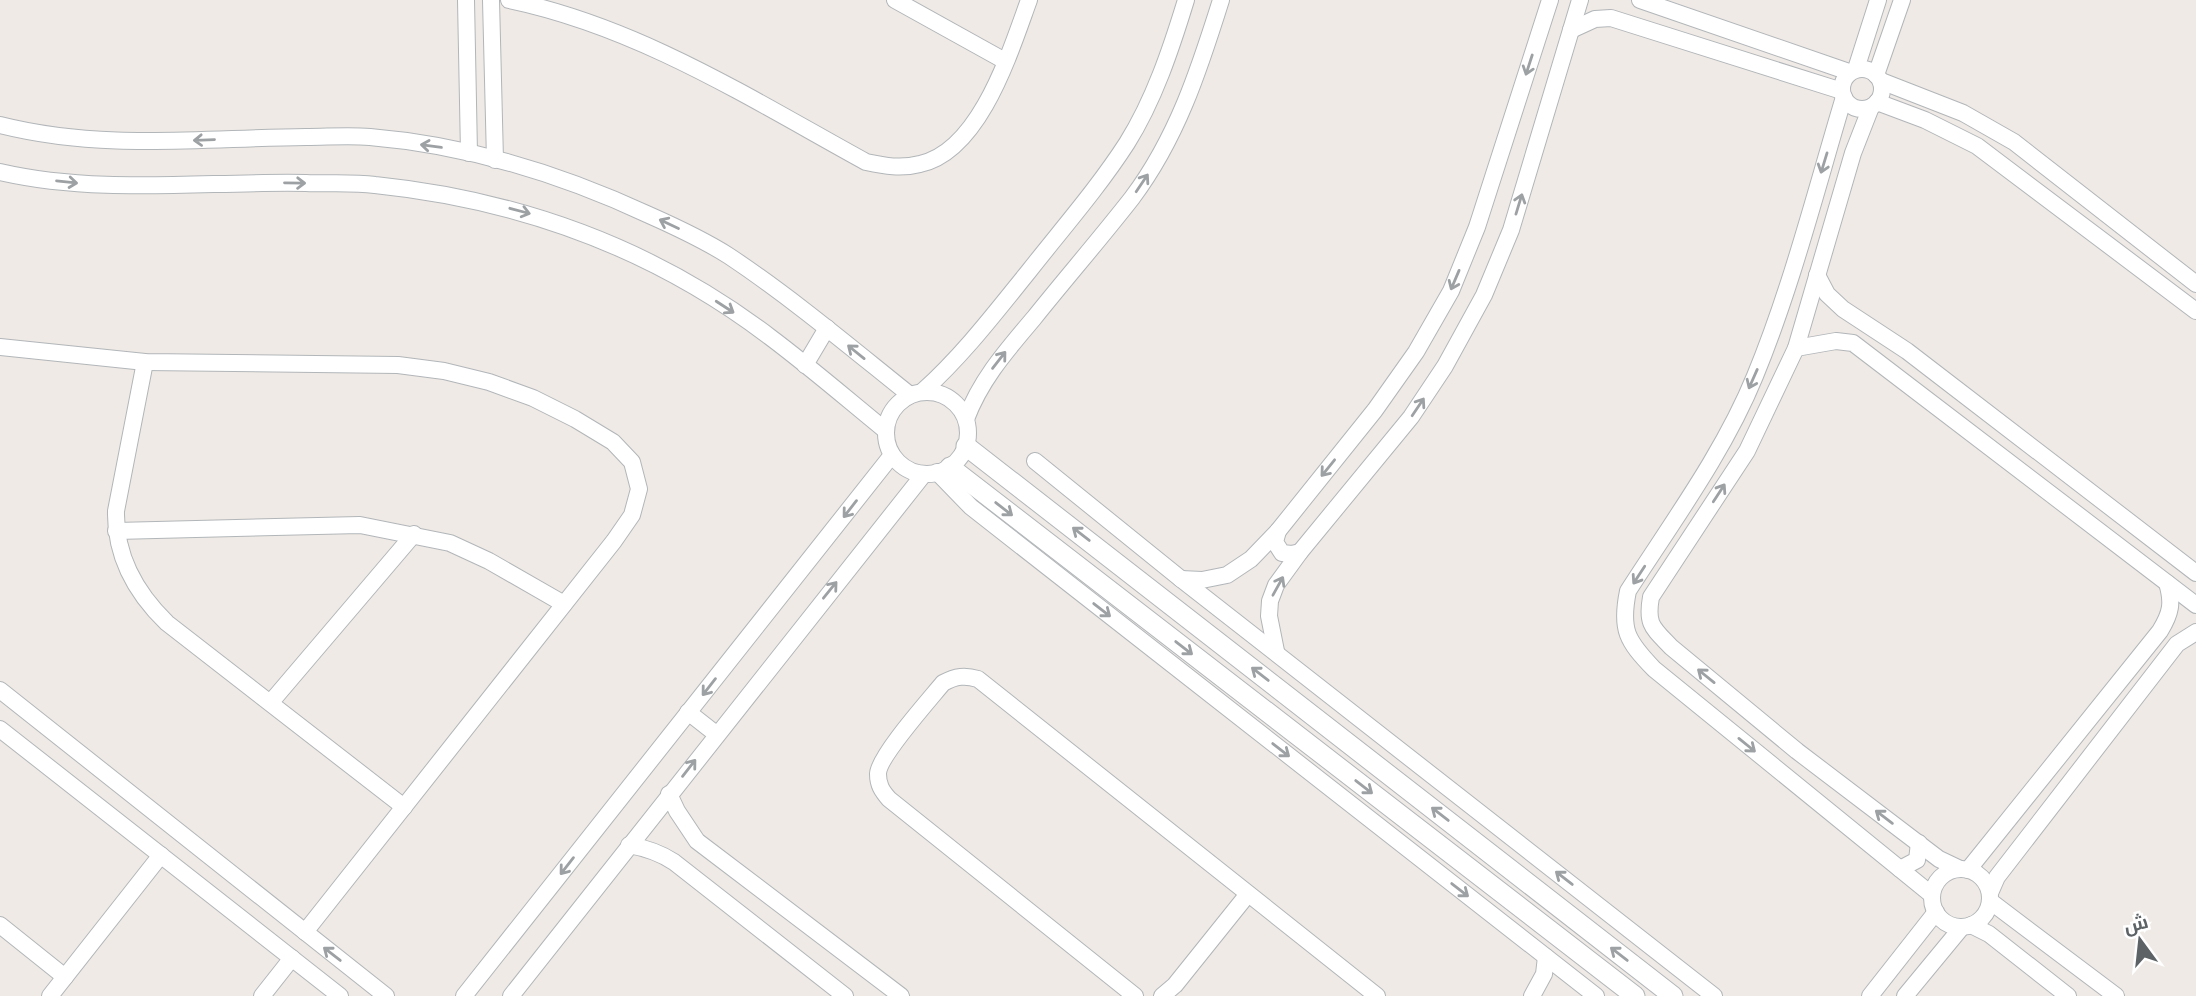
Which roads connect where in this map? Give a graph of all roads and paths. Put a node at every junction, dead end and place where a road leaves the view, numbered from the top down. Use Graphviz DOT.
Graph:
graph roads {
  1 [pos="466,0"];
  2 [pos="491,0"];
  3 [pos="509,0"];
  4 [pos="895,0"];
  5 [pos="1029,0"];
  6 [pos="1186,0"];
  7 [pos="1221,0"];
  8 [pos="1550,0"];
  9 [pos="1580,0"];
  10 [pos="1640,0"];
  11 [pos="1878,0"];
  12 [pos="1902,0"];
  13 [pos="1630,24"];
  14 [pos="1571,30"];
  15 [pos="1005,61"];
  16 [pos="1853,71"];
  17 [pos="1879,78"];
  18 [pos="1843,94"];
  19 [pos="1874,104"];
  20 [pos="0,125"];
  21 [pos="468,153"];
  22 [pos="495,160"];
  23 [pos="0,172"];
  24 [pos="2145,243"];
  25 [pos="2130,261"];
  26 [pos="1817,275"];
  27 [pos="2196,284"];
  28 [pos="2196,311"];
  29 [pos="1863,323"];
  30 [pos="827,328"];
  31 [pos="1853,343"];
  32 [pos="0,348"];
  33 [pos="1796,348"];
  34 [pos="145,362"];
  35 [pos="805,365"];
  36 [pos="916,393"];
  37 [pos="966,419"];
  38 [pos="886,430"];
  39 [pos="966,446"];
  40 [pos="892,455"];
  41 [pos="1035,461"];
  42 [pos="937,471"];
  43 [pos="116,531"];
  44 [pos="1278,531"];
  45 [pos="414,534"];
  46 [pos="1300,552"];
  47 [pos="2196,573"];
  48 [pos="1181,579"];
  49 [pos="2167,583"];
  50 [pos="564,604"];
  51 [pos="2196,605"];
  52 [pos="2160,631"];
  53 [pos="2196,632"];
  54 [pos="2177,644"];
  55 [pos="1276,651"];
  56 [pos="0,690"];
  57 [pos="271,702"];
  58 [pos="688,712"];
  59 [pos="0,729"];
  60 [pos="716,734"];
  61 [pos="669,794"];
  62 [pos="404,807"];
  63 [pos="1919,843"];
  64 [pos="629,845"];
  65 [pos="161,855"];
  66 [pos="718,858"];
  67 [pos="1900,869"];
  68 [pos="1964,869"];
  69 [pos="699,883"];
  70 [pos="1248,894"];
  71 [pos="1932,895"];
  72 [pos="1990,897"];
  73 [pos="1936,912"];
  74 [pos="1532,916"];
  75 [pos="0,925"];
  76 [pos="1966,926"];
  77 [pos="305,932"];
  78 [pos="1520,936"];
  79 [pos="1546,957"];
  80 [pos="292,958"];
  81 [pos="65,977"];
  82 [pos="1367,993"];
  83 [pos="1584,993"];
  84 [pos="50,996"];
  85 [pos="262,996"];
  86 [pos="340,996"];
  87 [pos="386,996"];
  88 [pos="464,996"];
  89 [pos="511,996"];
  90 [pos="845,996"];
  91 [pos="901,996"];
  92 [pos="1135,996"];
  93 [pos="1162,996"];
  94 [pos="1532,996"];
  95 [pos="1635,996"];
  96 [pos="1673,996"];
  97 [pos="1714,996"];
  98 [pos="1870,996"];
  99 [pos="1905,996"];
  100 [pos="2068,996"];
  101 [pos="2116,996"];
  1 -- 21 [label="street"];
  2 -- 22 [label="street"];
  3 -- 15 [label="street"];
  4 -- 15 [label="street"];
  5 -- 15 [label="street"];
  6 -- 36 [label="street"];
  37 -- 7 [label="street, one-way"];
  8 -- 44 [label="street, one-way"];
  9 -- 14 [label="street"];
  10 -- 13 [label="street"];
  10 -- 16 [label="street"];
  11 -- 16 [label="street"];
  12 -- 17 [label="street"];
  13 -- 14 [label="street"];
  13 -- 18 [label="street"];
  46 -- 14 [label="street, one-way"];
  16 -- 17 [label="street"];
  16 -- 18 [label="street"];
  17 -- 19 [label="street"];
  17 -- 24 [label="street"];
  18 -- 19 [label="street"];
  18 -- 67 [label="street, one-way"];
  19 -- 25 [label="street"];
  19 -- 26 [label="street"];
  21 -- 20 [label="street, one-way"];
  21 -- 22 [label="street"];
  30 -- 22 [label="street, one-way"];
  23 -- 35 [label="street, one-way"];
  24 -- 25 [label="street"];
  24 -- 27 [label="street"];
  25 -- 28 [label="street"];
  26 -- 29 [label="street"];
  26 -- 33 [label="street"];
  29 -- 31 [label="street"];
  29 -- 47 [label="street"];
  30 -- 35 [label="street"];
  36 -- 30 [label="street, one-way"];
  31 -- 33 [label="street"];
  31 -- 49 [label="street"];
  32 -- 34 [label="street"];
  63 -- 33 [label="street, one-way"];
  34 -- 43 [label="street"];
  34 -- 50 [label="street"];
  35 -- 38 [label="street"];
  36 -- 37 [label="street"];
  36 -- 38 [label="street"];
  37 -- 39 [label="street"];
  38 -- 40 [label="street"];
  39 -- 42 [label="street"];
  96 -- 39 [label="street, one-way"];
  40 -- 42 [label="street"];
  40 -- 58 [label="street, one-way"];
  41 -- 48 [label="street"];
  60 -- 42 [label="street, one-way"];
  42 -- 74 [label="street, one-way"];
  42 -- 78 [label="street, one-way"];
  43 -- 45 [label="street"];
  43 -- 57 [label="street"];
  44 -- 46 [label="street"];
  44 -- 48 [label="street"];
  45 -- 50 [label="street"];
  45 -- 57 [label="street"];
  55 -- 46 [label="street, one-way"];
  48 -- 55 [label="street"];
  49 -- 51 [label="street"];
  49 -- 52 [label="street"];
  50 -- 62 [label="street"];
  52 -- 54 [label="street"];
  52 -- 68 [label="street"];
  53 -- 54 [label="street"];
  54 -- 72 [label="street"];
  97 -- 55 [label="street, one-way"];
  56 -- 77 [label="street"];
  57 -- 62 [label="street"];
  58 -- 60 [label="street"];
  58 -- 88 [label="street, one-way"];
  59 -- 65 [label="street"];
  61 -- 60 [label="street, one-way"];
  61 -- 64 [label="street"];
  61 -- 66 [label="street"];
  62 -- 77 [label="street"];
  63 -- 67 [label="street"];
  63 -- 68 [label="street"];
  64 -- 69 [label="street"];
  64 -- 89 [label="street"];
  65 -- 80 [label="street"];
  65 -- 81 [label="street"];
  66 -- 69 [label="street"];
  66 -- 91 [label="street"];
  67 -- 71 [label="street"];
  68 -- 71 [label="street"];
  68 -- 72 [label="street"];
  69 -- 90 [label="street"];
  70 -- 82 [label="street"];
  70 -- 92 [label="street"];
  70 -- 93 [label="street"];
  71 -- 73 [label="street"];
  72 -- 76 [label="street"];
  72 -- 101 [label="street"];
  73 -- 76 [label="street"];
  73 -- 98 [label="street"];
  74 -- 78 [label="street"];
  74 -- 95 [label="street"];
  75 -- 81 [label="street"];
  76 -- 99 [label="street"];
  76 -- 100 [label="street"];
  87 -- 77 [label="street, one-way"];
  78 -- 79 [label="street"];
  79 -- 83 [label="street"];
  79 -- 94 [label="street"];
  80 -- 85 [label="street"];
  80 -- 86 [label="street"];
  81 -- 84 [label="street"];
}
